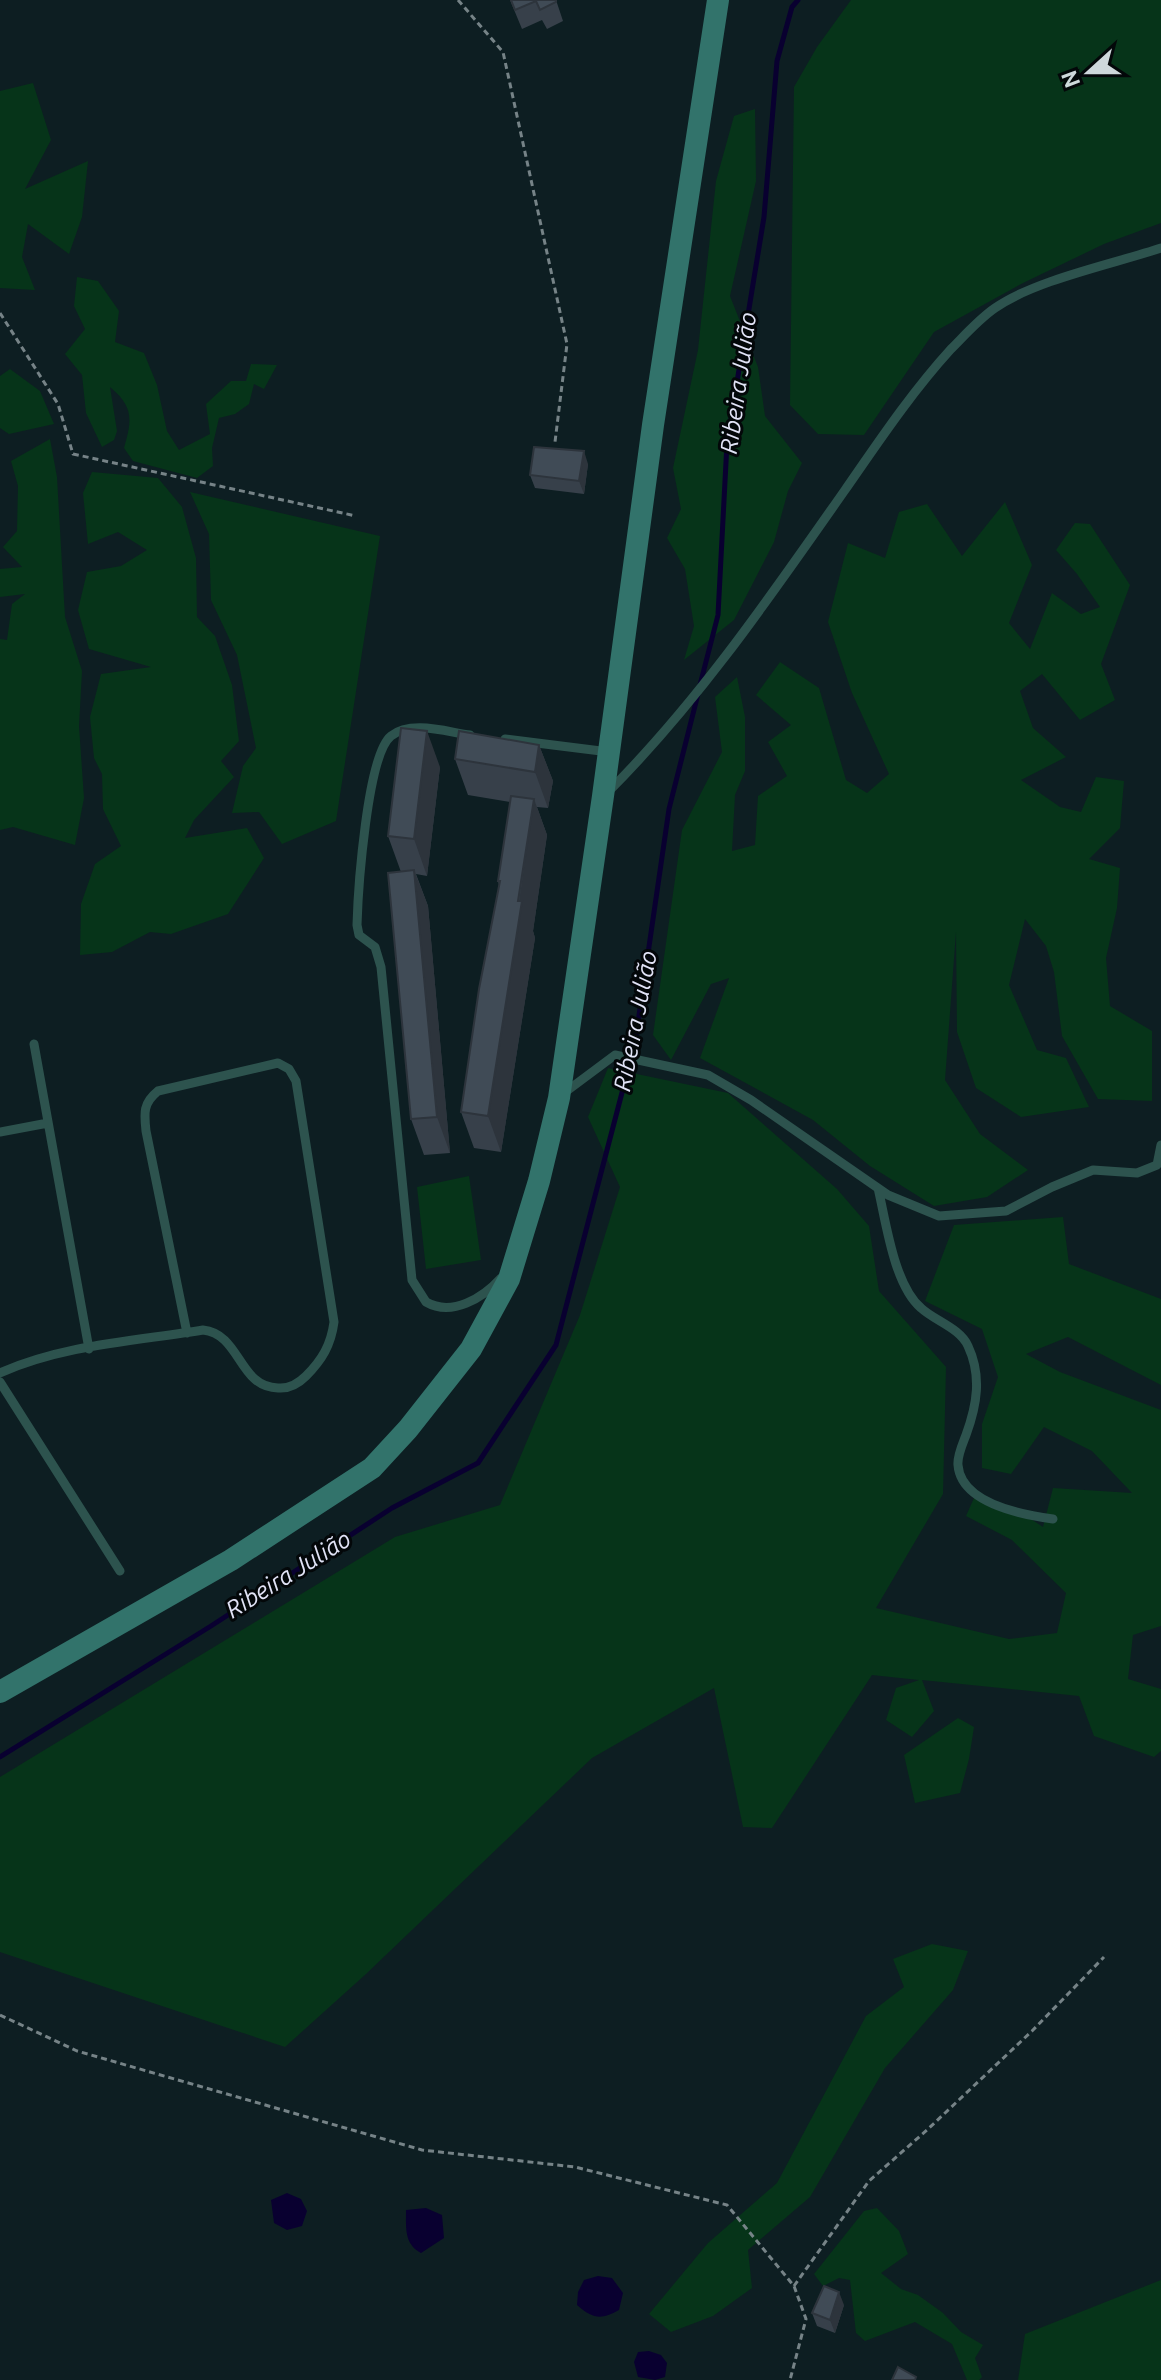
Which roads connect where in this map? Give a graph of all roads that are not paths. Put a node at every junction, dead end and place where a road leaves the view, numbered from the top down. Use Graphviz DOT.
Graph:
graph roads {
  1 [pos="718,0"];
  2 [pos="1161,248"];
  3 [pos="609,752"];
  4 [pos="603,796"];
  5 [pos="34,1044"];
  6 [pos="559,1098"];
  7 [pos="48,1123"];
  8 [pos="0,1132"];
  9 [pos="1161,1145"];
  10 [pos="878,1188"];
  11 [pos="516,1262"];
  12 [pos="187,1333"];
  13 [pos="89,1349"];
  14 [pos="0,1373"];
  15 [pos="0,1382"];
  16 [pos="1053,1519"];
  17 [pos="120,1571"];
  18 [pos="0,1692"];
  1 -- 3 [label="main road"];
  2 -- 4 [label="lane"];
  3 -- 4 [label="main road"];
  3 -- 11 [label="lane"];
  4 -- 6 [label="main road"];
  5 -- 7 [label="lane"];
  6 -- 10 [label="lane"];
  6 -- 11 [label="main road"];
  7 -- 8 [label="lane"];
  7 -- 13 [label="lane"];
  9 -- 10 [label="lane"];
  10 -- 16 [label="lane"];
  11 -- 18 [label="main road"];
  12 -- 12 [label="lane"];
  12 -- 13 [label="lane"];
  13 -- 14 [label="lane"];
  15 -- 17 [label="lane"];
}
